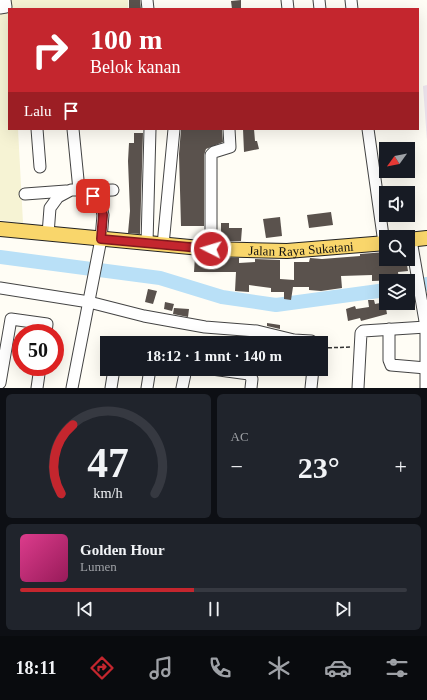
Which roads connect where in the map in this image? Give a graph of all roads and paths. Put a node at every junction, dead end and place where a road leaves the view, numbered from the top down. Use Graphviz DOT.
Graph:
graph roads {
  1 [pos="5,0"];
  2 [pos="0,8"];
  3 [pos="37,130"];
  4 [pos="73,130"];
  5 [pos="79,130"];
  6 [pos="150,130"];
  7 [pos="174,130"];
  8 [pos="229,130"];
  9 [pos="368,130"];
  10 [pos="40,166"];
  11 [pos="80,190"];
  12 [pos="113,190"];
  13 [pos="25,194"];
  14 [pos="0,229"];
  15 [pos="383,230"];
  16 [pos="48,234"];
  17 [pos="427,238"];
  18 [pos="101,239"];
  19 [pos="415,239"];
  20 [pos="147,243"];
  21 [pos="379,243"];
  22 [pos="163,245"];
  23 [pos="211,249"];
  24 [pos="415,266"];
  25 [pos="0,288"];
  26 [pos="89,302"];
  27 [pos="48,324"];
  28 [pos="426,327"];
  29 [pos="389,329"];
  30 [pos="4,331"];
  31 [pos="278,336"];
  32 [pos="360,347"];
  33 [pos="328,348"];
  34 [pos="2,366"];
  35 [pos="426,368"];
  36 [pos="38,376"];
  37 [pos="113,376"];
  38 [pos="149,376"];
  39 [pos="185,376"];
  40 [pos="250,376"];
  41 [pos="313,376"];
  42 [pos="0,383"];
  43 [pos="36,388"];
  44 [pos="72,388"];
  45 [pos="111,388"];
  46 [pos="147,388"];
  47 [pos="182,388"];
  48 [pos="250,388"];
  49 [pos="311,388"];
  50 [pos="358,388"];
  51 [pos="426,388"];
  1 -- 2 [label="street"];
  3 -- 10 [label="street"];
  4 -- 11 [label="street"];
  5 -- 11 [label="street"];
  6 -- 20 [label="street"];
  7 -- 22 [label="street"];
  8 -- 23 [label="street"];
  9 -- 15 [label="street"];
  11 -- 12 [label="street"];
  11 -- 13 [label="street"];
  11 -- 16 [label="street"];
  11 -- 18 [label="street"];
  14 -- 16 [label="main road, Jalan Raya Sukatani"];
  16 -- 18 [label="main road, Jalan Raya Sukatani"];
  17 -- 19 [label="main road"];
  18 -- 20 [label="main road, Jalan Raya Sukatani"];
  18 -- 26 [label="street"];
  20 -- 22 [label="main road, Jalan Raya Sukatani"];
  21 -- 23 [label="main road, Jalan Raya Sukatani"];
  22 -- 23 [label="main road, Jalan Raya Sukatani"];
  24 -- 28 [label="street"];
  25 -- 26 [label="street"];
  26 -- 31 [label="street"];
  26 -- 44 [label="street"];
  27 -- 30 [label="street"];
  28 -- 29 [label="street"];
  28 -- 35 [label="street"];
  29 -- 32 [label="street"];
  29 -- 35 [label="street"];
  30 -- 34 [label="street"];
  32 -- 33 [label="path"];
  32 -- 50 [label="street"];
  34 -- 42 [label="street"];
  35 -- 51 [label="street"];
  36 -- 43 [label="street"];
  37 -- 45 [label="street"];
  38 -- 46 [label="street"];
  39 -- 47 [label="street"];
  40 -- 48 [label="street"];
  41 -- 49 [label="street"];
}
